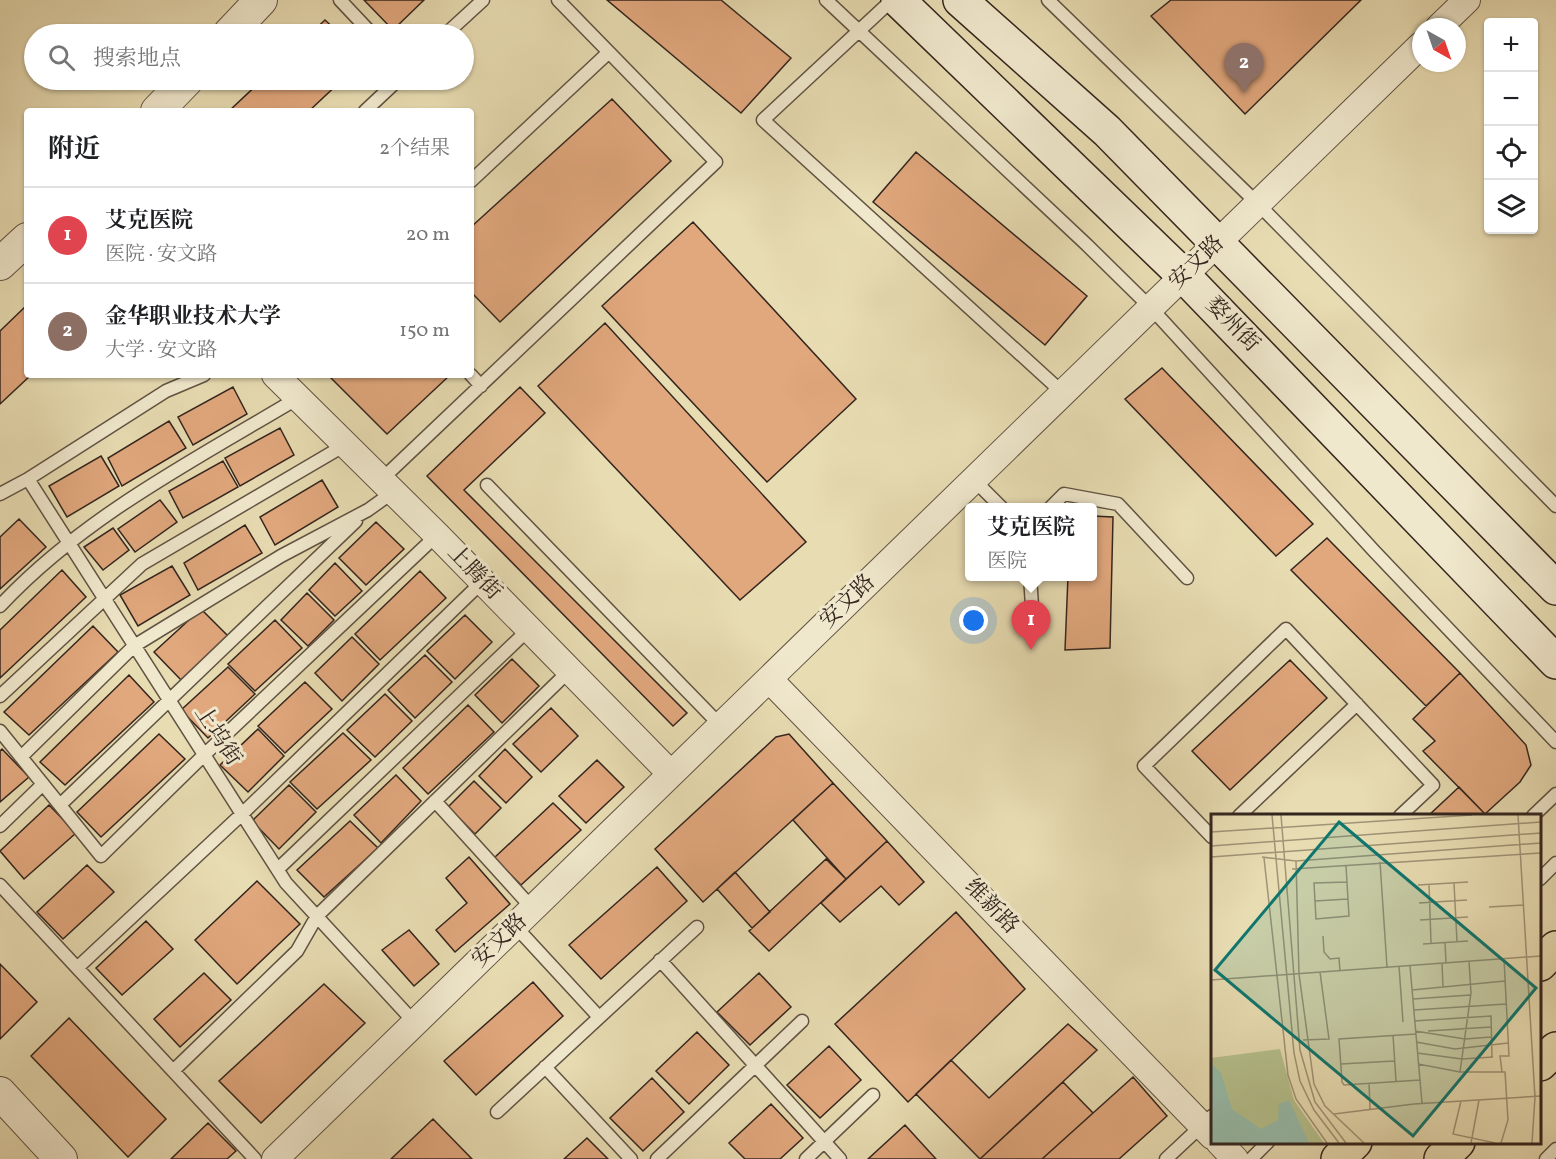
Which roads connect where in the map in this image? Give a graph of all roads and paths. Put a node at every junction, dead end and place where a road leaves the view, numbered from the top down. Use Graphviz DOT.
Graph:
graph roads {
  1 [pos="261,0"];
  2 [pos="340,0"];
  3 [pos="483,0"];
  4 [pos="558,0"];
  5 [pos="826,0"];
  6 [pos="892,0"];
  7 [pos="898,0"];
  8 [pos="960,0"];
  9 [pos="1048,0"];
  10 [pos="1467,0"];
  11 [pos="1448,18"];
  12 [pos="238,24"];
  13 [pos="363,24"];
  14 [pos="457,24"];
  15 [pos="860,31"];
  16 [pos="609,52"];
  17 [pos="1412,54"];
  18 [pos="177,90"];
  19 [pos="387,90"];
  20 [pos="160,108"];
  21 [pos="368,108"];
  22 [pos="474,178"];
  23 [pos="1258,204"];
  24 [pos="24,242"];
  25 [pos="1218,242"];
  26 [pos="0,264"];
  27 [pos="1185,276"];
  28 [pos="1151,308"];
  29 [pos="197,378"];
  30 [pos="278,378"];
  31 [pos="474,378"];
  32 [pos="481,386"];
  33 [pos="1063,393"];
  34 [pos="298,398"];
  35 [pos="345,445"];
  36 [pos="28,479"];
  37 [pos="974,480"];
  38 [pos="487,485"];
  39 [pos="387,486"];
  40 [pos="0,494"];
  41 [pos="998,503"];
  42 [pos="1054,503"];
  43 [pos="1556,506"];
  44 [pos="368,510"];
  45 [pos="437,535"];
  46 [pos="69,544"];
  47 [pos="1187,578"];
  48 [pos="1030,581"];
  49 [pos="482,582"];
  50 [pos="1556,588"];
  51 [pos="104,599"];
  52 [pos="0,606"];
  53 [pos="1033,621"];
  54 [pos="529,629"];
  55 [pos="135,646"];
  56 [pos="1556,662"];
  57 [pos="570,671"];
  58 [pos="770,679"];
  59 [pos="0,696"];
  60 [pos="169,700"];
  61 [pos="1357,704"];
  62 [pos="721,726"];
  63 [pos="0,731"];
  64 [pos="1556,742"];
  65 [pos="204,755"];
  66 [pos="21,757"];
  67 [pos="671,774"];
  68 [pos="43,784"];
  69 [pos="1556,794"];
  70 [pos="435,801"];
  71 [pos="60,805"];
  72 [pos="242,814"];
  73 [pos="1241,814"];
  74 [pos="1402,814"];
  75 [pos="1535,814"];
  76 [pos="0,826"];
  77 [pos="1211,836"];
  78 [pos="1556,863"];
  79 [pos="278,870"];
  80 [pos="1541,877"];
  81 [pos="0,885"];
  82 [pos="317,916"];
  83 [pos="524,917"];
  84 [pos="697,927"];
  85 [pos="1556,948"];
  86 [pos="660,960"];
  87 [pos="1541,962"];
  88 [pos="77,968"];
  89 [pos="599,1017"];
  90 [pos="802,1021"];
  91 [pos="415,1023"];
  92 [pos="1556,1048"];
  93 [pos="1541,1062"];
  94 [pos="755,1065"];
  95 [pos="545,1067"];
  96 [pos="173,1071"];
  97 [pos="0,1093"];
  98 [pos="873,1095"];
  99 [pos="497,1112"];
  100 [pos="1211,1129"];
  101 [pos="1211,1131"];
  102 [pos="824,1142"];
  103 [pos="1223,1144"];
  104 [pos="1267,1144"];
  105 [pos="1354,1144"];
  106 [pos="1457,1144"];
  107 [pos="1556,1149"];
  108 [pos="61,1159"];
  109 [pos="255,1159"];
  110 [pos="275,1159"];
  111 [pos="631,1159"];
  112 [pos="657,1159"];
  113 [pos="806,1159"];
  114 [pos="840,1159"];
  115 [pos="1166,1159"];
  116 [pos="1235,1159"];
  117 [pos="1251,1159"];
  118 [pos="1338,1159"];
  119 [pos="1441,1159"];
  120 [pos="1546,1159"];
  1 -- 12 [label="street"];
  2 -- 13 [label="lane"];
  3 -- 14 [label="lane"];
  4 -- 16 [label="lane"];
  5 -- 15 [label="lane"];
  6 -- 15 [label="lane"];
  7 -- 27 [label="main road, 婺州街"];
  8 -- 25 [label="main road"];
  9 -- 23 [label="lane"];
  10 -- 11 [label="street"];
  15 -- 28 [label="lane"];
  15 -- 33 [label="lane"];
  16 -- 22 [label="lane"];
  16 -- 32 [label="lane"];
  17 -- 23 [label="street, 安文路"];
  18 -- 20 [label="street"];
  19 -- 21 [label="lane"];
  23 -- 25 [label="street, 安文路"];
  23 -- 43 [label="lane"];
  24 -- 26 [label="street"];
  25 -- 27 [label="street, 安文路"];
  25 -- 50 [label="main road"];
  27 -- 28 [label="street, 安文路"];
  27 -- 56 [label="main road, 婺州街"];
  28 -- 33 [label="street, 安文路"];
  28 -- 64 [label="lane"];
  29 -- 36 [label="lane"];
  30 -- 34 [label="street, 上腾街"];
  31 -- 32 [label="lane"];
  32 -- 39 [label="lane"];
  33 -- 37 [label="street, 安文路"];
  34 -- 35 [label="street, 上腾街"];
  34 -- 46 [label="lane"];
  35 -- 39 [label="street, 上腾街"];
  35 -- 51 [label="lane"];
  36 -- 40 [label="lane"];
  36 -- 46 [label="lane, 上坞街"];
  37 -- 41 [label="lane"];
  37 -- 58 [label="street, 安文路"];
  38 -- 62 [label="lane"];
  39 -- 44 [label="lane"];
  39 -- 45 [label="street, 上腾街"];
  42 -- 47 [label="lane"];
  44 -- 55 [label="lane"];
  44 -- 60 [label="lane"];
  45 -- 49 [label="street, 上腾街"];
  45 -- 65 [label="lane"];
  46 -- 51 [label="lane, 上坞街"];
  46 -- 52 [label="lane"];
  48 -- 53 [label="lane"];
  49 -- 54 [label="street, 上腾街"];
  49 -- 72 [label="lane"];
  51 -- 55 [label="lane, 上坞街"];
  51 -- 59 [label="lane"];
  54 -- 57 [label="street, 上腾街"];
  54 -- 79 [label="lane"];
  55 -- 60 [label="lane, 上坞街"];
  55 -- 66 [label="lane"];
  57 -- 67 [label="street, 上腾街"];
  57 -- 70 [label="lane"];
  58 -- 62 [label="street, 安文路"];
  58 -- 100 [label="street, 维新路"];
  60 -- 65 [label="lane, 上坞街"];
  60 -- 71 [label="lane"];
  61 -- 73 [label="lane"];
  61 -- 74 [label="lane"];
  61 -- 77 [label="lane"];
  62 -- 67 [label="street, 安文路"];
  63 -- 66 [label="lane"];
  65 -- 71 [label="lane"];
  65 -- 72 [label="lane, 上坞街"];
  66 -- 68 [label="lane"];
  67 -- 83 [label="street, 安文路"];
  68 -- 71 [label="lane"];
  68 -- 76 [label="lane"];
  69 -- 75 [label="lane"];
  70 -- 82 [label="lane"];
  70 -- 83 [label="lane"];
  72 -- 79 [label="lane, 上坞街"];
  72 -- 88 [label="lane"];
  78 -- 80 [label="lane"];
  79 -- 82 [label="lane, 上坞街"];
  81 -- 88 [label="lane"];
  82 -- 91 [label="lane, 上坞街"];
  82 -- 96 [label="lane"];
  83 -- 89 [label="lane"];
  83 -- 91 [label="street, 安文路"];
  84 -- 86 [label="lane"];
  85 -- 87 [label="main road"];
  86 -- 89 [label="lane"];
  86 -- 94 [label="lane"];
  88 -- 96 [label="lane"];
  89 -- 95 [label="lane"];
  90 -- 94 [label="lane"];
  91 -- 110 [label="street, 安文路"];
  92 -- 93 [label="main road"];
  94 -- 102 [label="lane"];
  94 -- 112 [label="lane"];
  95 -- 99 [label="lane"];
  95 -- 111 [label="lane"];
  96 -- 109 [label="lane"];
  97 -- 108 [label="street"];
  98 -- 102 [label="lane"];
  101 -- 115 [label="lane"];
  102 -- 113 [label="lane"];
  102 -- 114 [label="lane"];
  103 -- 116 [label="street, 维新路"];
  104 -- 117 [label="lane"];
  105 -- 118 [label="main road"];
  106 -- 119 [label="main road"];
  107 -- 120 [label="lane"];
}
